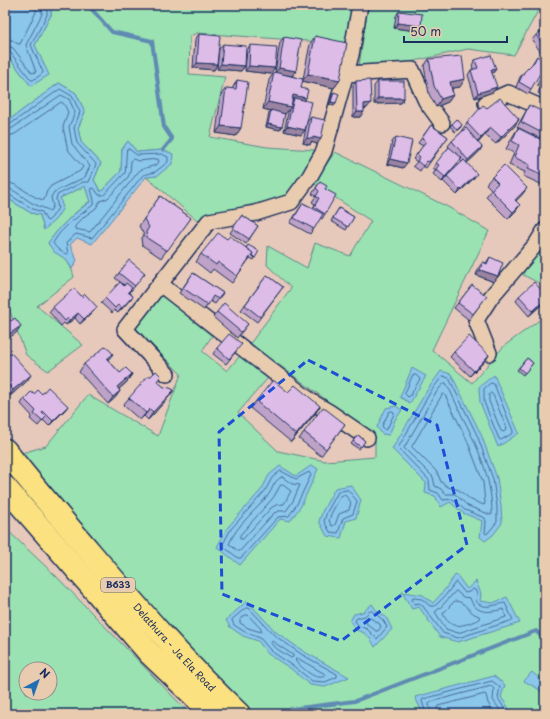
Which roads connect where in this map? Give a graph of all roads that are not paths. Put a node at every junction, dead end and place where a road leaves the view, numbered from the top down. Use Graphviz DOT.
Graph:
graph roads {
  1 [pos="360,5"];
  2 [pos="346,74"];
  3 [pos="486,102"];
  4 [pos="545,109"];
  5 [pos="442,123"];
  6 [pos="545,230"];
  7 [pos="160,284"];
  8 [pos="488,353"];
  9 [pos="167,374"];
  10 [pos="367,438"];
  11 [pos="5,450"];
  12 [pos="5,487"];
  13 [pos="213,714"];
  14 [pos="239,714"];
  1 -- 2 [label="street"];
  2 -- 5 [label="street"];
  2 -- 7 [label="street"];
  3 -- 4 [label="street"];
  6 -- 8 [label="street"];
  7 -- 9 [label="street"];
  7 -- 10 [label="street"];
  11 -- 14 [label="main road, Delathura - Ja Ela Road / B633"];
  12 -- 13 [label="main road, Delathura - Ja Ela Road / B633"];
}
